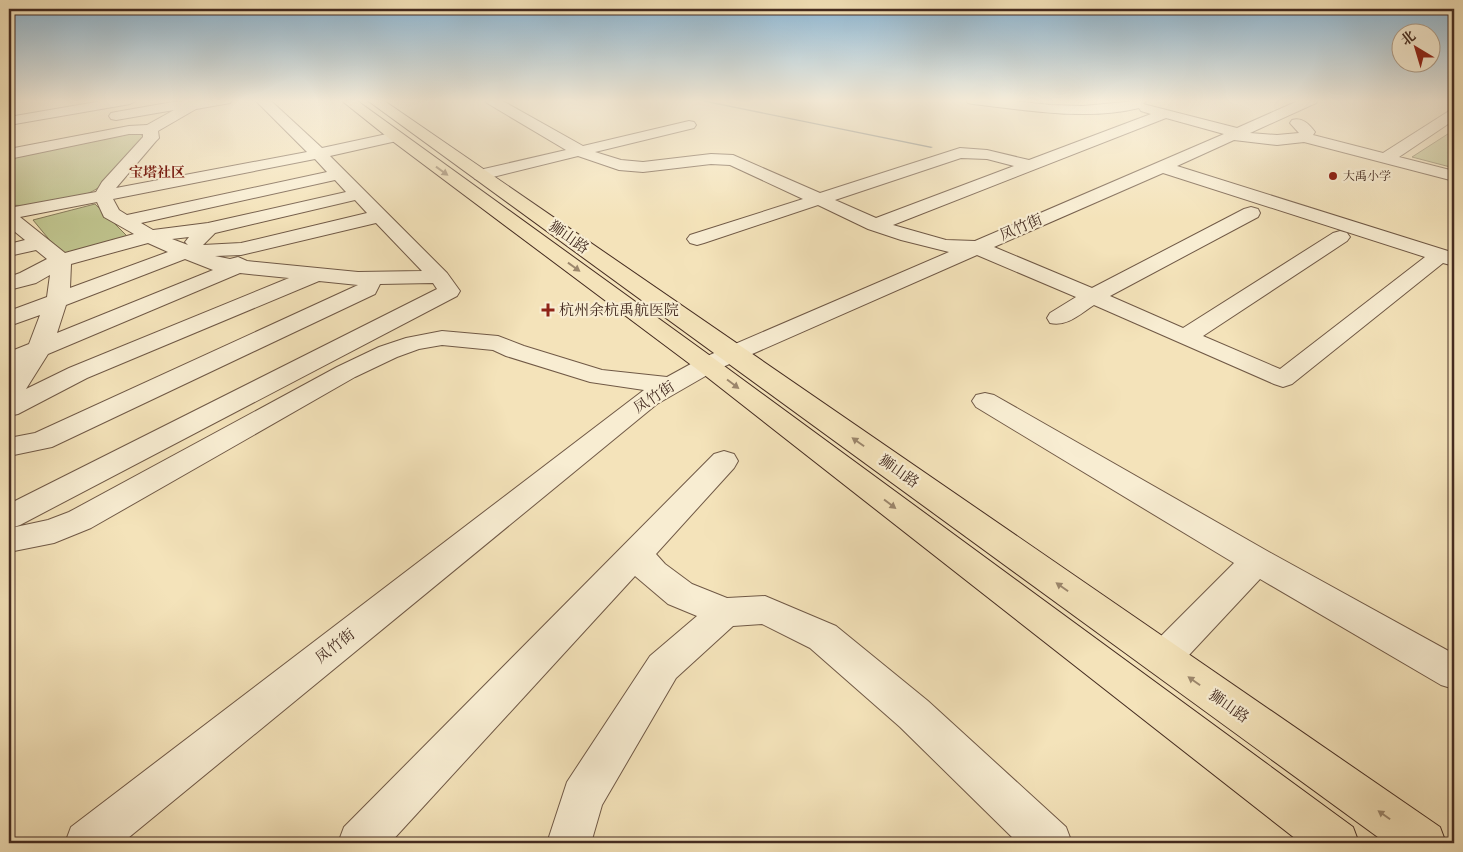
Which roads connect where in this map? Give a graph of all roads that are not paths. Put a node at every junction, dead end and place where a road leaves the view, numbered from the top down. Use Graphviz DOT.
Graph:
graph roads {
  1 [pos="80,140"];
  2 [pos="149,140"];
  3 [pos="304,140"];
  4 [pos="383,140"];
  5 [pos="400,140"];
  6 [pos="431,140"];
  7 [pos="561,140"];
  8 [pos="628,140"];
  9 [pos="1096,140"];
  10 [pos="1223,140"];
  11 [pos="1311,140"];
  12 [pos="1414,140"];
  13 [pos="581,151"];
  14 [pos="9,154"];
  15 [pos="319,154"];
  16 [pos="1386,158"];
  17 [pos="1030,165"];
  18 [pos="1162,167"];
  19 [pos="339,174"];
  20 [pos="481,175"];
  21 [pos="1454,176"];
  22 [pos="1226,178"];
  23 [pos="359,194"];
  24 [pos="103,196"];
  25 [pos="816,198"];
  26 [pos="1250,213"];
  27 [pos="9,216"];
  28 [pos="380,216"];
  29 [pos="124,221"];
  30 [pos="876,225"];
  31 [pos="208,229"];
  32 [pos="150,236"];
  33 [pos="1340,237"];
  34 [pos="697,238"];
  35 [pos="40,243"];
  36 [pos="975,247"];
  37 [pos="9,250"];
  38 [pos="185,252"];
  39 [pos="1450,255"];
  40 [pos="240,258"];
  41 [pos="61,260"];
  42 [pos="317,274"];
  43 [pos="440,277"];
  44 [pos="372,278"];
  45 [pos="9,284"];
  46 [pos="1092,297"];
  47 [pos="56,301"];
  48 [pos="1058,318"];
  49 [pos="9,319"];
  50 [pos="1185,337"];
  51 [pos="39,349"];
  52 [pos="721,359"];
  53 [pos="9,361"];
  54 [pos="672,385"];
  55 [pos="9,395"];
  56 [pos="985,401"];
  57 [pos="9,408"];
  58 [pos="9,446"];
  59 [pos="724,461"];
  60 [pos="9,517"];
  61 [pos="9,540"];
  62 [pos="636,554"];
  63 [pos="1257,561"];
  64 [pos="725,612"];
  65 [pos="1162,659"];
  66 [pos="1454,673"];
  67 [pos="87,843"];
  68 [pos="360,843"];
  69 [pos="569,843"];
  70 [pos="1050,843"];
  71 [pos="1337,843"];
  72 [pos="1424,843"];
  1 -- 14 [label="street"];
  2 -- 24 [label="street"];
  3 -- 15 [label="street"];
  4 -- 15 [label="street"];
  5 -- 52 [label="main road, 狮山路, one-way"];
  6 -- 20 [label="main road, 狮山路"];
  7 -- 13 [label="street"];
  8 -- 13 [label="street"];
  9 -- 17 [label="street"];
  10 -- 18 [label="street, 凤竹街"];
  11 -- 16 [label="street"];
  12 -- 16 [label="street"];
  13 -- 20 [label="street"];
  13 -- 25 [label="street"];
  15 -- 19 [label="street"];
  15 -- 24 [label="street"];
  16 -- 21 [label="street"];
  17 -- 25 [label="street"];
  17 -- 30 [label="street"];
  18 -- 36 [label="street, 凤竹街"];
  18 -- 39 [label="street"];
  19 -- 23 [label="street"];
  19 -- 29 [label="street"];
  20 -- 52 [label="main road, 狮山路"];
  22 -- 39 [label="street"];
  23 -- 28 [label="street"];
  23 -- 31 [label="street"];
  24 -- 27 [label="street"];
  24 -- 29 [label="street"];
  25 -- 30 [label="street"];
  25 -- 34 [label="street"];
  26 -- 46 [label="street"];
  27 -- 35 [label="street"];
  28 -- 40 [label="street"];
  28 -- 43 [label="street"];
  29 -- 32 [label="street"];
  30 -- 36 [label="street"];
  31 -- 32 [label="street"];
  31 -- 38 [label="street"];
  32 -- 38 [label="street"];
  32 -- 41 [label="street"];
  33 -- 50 [label="street"];
  35 -- 37 [label="street"];
  35 -- 41 [label="street"];
  36 -- 46 [label="street"];
  36 -- 52 [label="street, 凤竹街"];
  38 -- 40 [label="street"];
  38 -- 47 [label="street"];
  39 -- 50 [label="street"];
  40 -- 42 [label="street"];
  40 -- 51 [label="street"];
  41 -- 45 [label="street"];
  41 -- 47 [label="street"];
  42 -- 44 [label="street"];
  42 -- 57 [label="street"];
  43 -- 44 [label="street"];
  43 -- 60 [label="street"];
  44 -- 58 [label="street"];
  46 -- 48 [label="street"];
  46 -- 50 [label="street"];
  47 -- 49 [label="street"];
  47 -- 51 [label="street"];
  51 -- 53 [label="street"];
  51 -- 55 [label="street"];
  52 -- 54 [label="street, 凤竹街"];
  65 -- 52 [label="main road, 狮山路, one-way"];
  52 -- 71 [label="main road, 狮山路, one-way"];
  54 -- 61 [label="street"];
  54 -- 67 [label="street, 凤竹街"];
  56 -- 63 [label="street"];
  59 -- 62 [label="street"];
  62 -- 64 [label="street"];
  62 -- 68 [label="street"];
  63 -- 65 [label="street"];
  63 -- 66 [label="street"];
  64 -- 69 [label="street"];
  64 -- 70 [label="street"];
  72 -- 65 [label="main road, 狮山路, one-way"];
}
